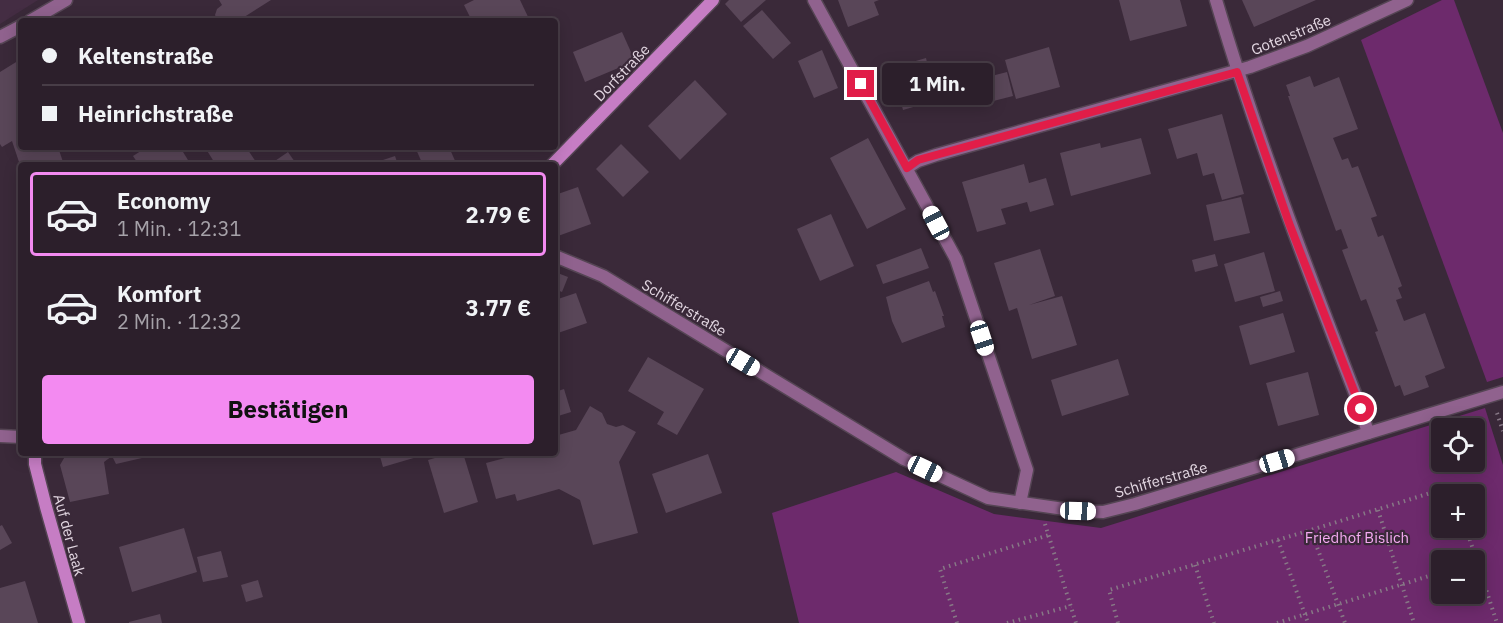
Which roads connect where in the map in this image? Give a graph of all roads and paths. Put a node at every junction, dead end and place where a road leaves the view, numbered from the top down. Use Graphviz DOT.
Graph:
graph roads {
  1 [pos="66,0"];
  2 [pos="713,0"];
  3 [pos="814,0"];
  4 [pos="1215,0"];
  5 [pos="1407,0"];
  6 [pos="35,18"];
  7 [pos="18,28"];
  8 [pos="0,37"];
  9 [pos="1237,72"];
  10 [pos="555,162"];
  11 [pos="907,168"];
  12 [pos="558,257"];
  13 [pos="1503,392"];
  14 [pos="1368,433"];
  15 [pos="0,436"];
  16 [pos="18,437"];
  17 [pos="34,456"];
  18 [pos="1431,493"];
  19 [pos="1020,503"];
  20 [pos="1378,510"];
  21 [pos="1311,530"];
  22 [pos="1278,540"];
  23 [pos="1195,565"];
  24 [pos="1431,575"];
  25 [pos="1401,584"];
  26 [pos="1485,588"];
  27 [pos="1338,605"];
  28 [pos="1071,606"];
  29 [pos="1305,615"];
  30 [pos="79,623"];
  31 [pos="957,623"];
  32 [pos="1007,623"];
  33 [pos="1076,623"];
  34 [pos="1118,623"];
  35 [pos="1214,623"];
  36 [pos="1277,623"];
  37 [pos="1308,623"];
  38 [pos="1345,623"];
  39 [pos="1414,623"];
  40 [pos="1497,623"];
  1 -- 6 [label="street"];
  2 -- 10 [label="main road, Dorfstraße"];
  3 -- 11 [label="street"];
  4 -- 9 [label="street"];
  5 -- 9 [label="street, Gotenstraße"];
  7 -- 8 [label="street"];
  9 -- 11 [label="street, Gotenstraße"];
  9 -- 14 [label="street"];
  11 -- 19 [label="street"];
  12 -- 19 [label="street, Schifferstraße"];
  13 -- 14 [label="street, Schifferstraße"];
  14 -- 19 [label="street, Schifferstraße"];
  15 -- 16 [label="street"];
  17 -- 30 [label="main road, Auf der Laak"];
  18 -- 20 [label="path"];
  20 -- 21 [label="path"];
  20 -- 25 [label="path"];
  21 -- 22 [label="path"];
  21 -- 27 [label="path"];
  22 -- 23 [label="path"];
  22 -- 29 [label="path"];
  23 -- 34 [label="path"];
  23 -- 35 [label="path"];
  24 -- 25 [label="path"];
  25 -- 27 [label="path"];
  25 -- 39 [label="path"];
  26 -- 40 [label="path"];
  27 -- 29 [label="path"];
  27 -- 38 [label="path"];
  28 -- 31 [label="path"];
  28 -- 32 [label="path"];
  28 -- 33 [label="path"];
  29 -- 36 [label="path"];
  29 -- 37 [label="path"];
}
